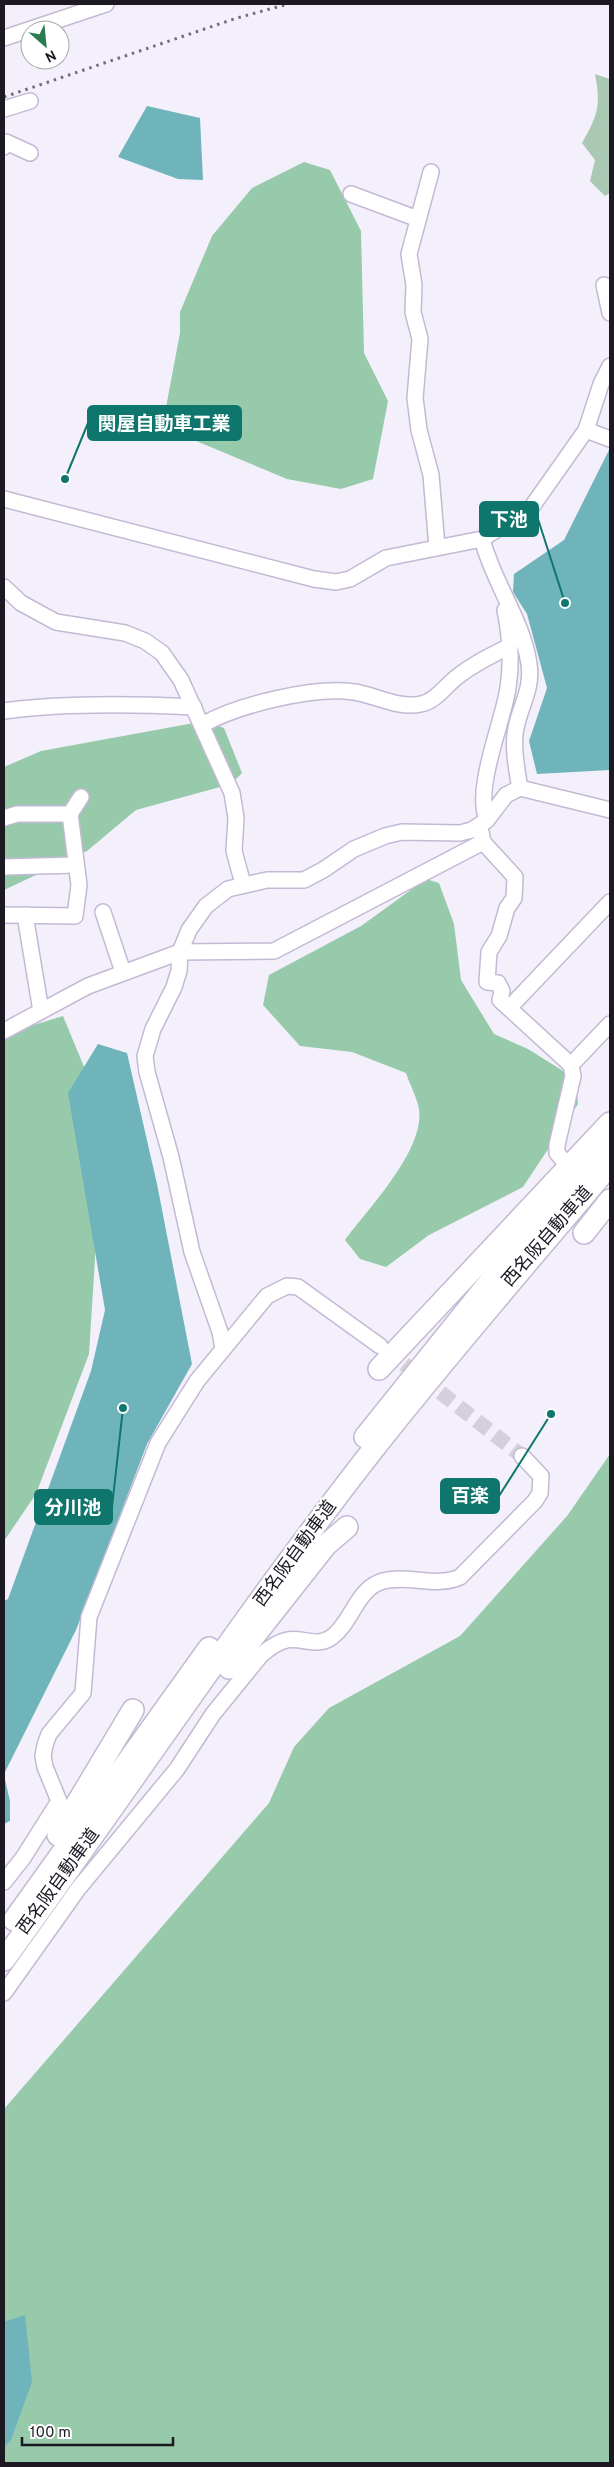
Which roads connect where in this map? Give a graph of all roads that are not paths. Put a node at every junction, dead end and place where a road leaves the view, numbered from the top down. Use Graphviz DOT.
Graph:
graph roads {
  1 [pos="106,4"];
  2 [pos="4,38"];
  3 [pos="30,100"];
  4 [pos="4,109"];
  5 [pos="4,146"];
  6 [pos="30,153"];
  7 [pos="431,172"];
  8 [pos="351,194"];
  9 [pos="418,219"];
  10 [pos="604,285"];
  11 [pos="610,313"];
  12 [pos="610,366"];
  13 [pos="586,430"];
  14 [pos="610,439"];
  15 [pos="4,499"];
  16 [pos="482,539"];
  17 [pos="437,547"];
  18 [pos="4,587"];
  19 [pos="502,593"];
  20 [pos="510,646"];
  21 [pos="194,707"];
  22 [pos="4,711"];
  23 [pos="202,725"];
  24 [pos="520,788"];
  25 [pos="82,798"];
  26 [pos="610,810"];
  27 [pos="70,814"];
  28 [pos="4,818"];
  29 [pos="483,823"];
  30 [pos="483,842"];
  31 [pos="76,865"];
  32 [pos="4,867"];
  33 [pos="243,884"];
  34 [pos="610,902"];
  35 [pos="103,912"];
  36 [pos="4,914"];
  37 [pos="25,915"];
  38 [pos="180,952"];
  39 [pos="123,972"];
  40 [pos="509,1008"];
  41 [pos="41,1011"];
  42 [pos="610,1024"];
  43 [pos="4,1031"];
  44 [pos="571,1065"];
  45 [pos="610,1123"];
  46 [pos="610,1144"];
  47 [pos="562,1159"];
  48 [pos="610,1166"];
  49 [pos="610,1200"];
  50 [pos="584,1233"];
  51 [pos="380,1346"];
  52 [pos="223,1348"];
  53 [pos="379,1369"];
  54 [pos="522,1456"];
  55 [pos="346,1527"];
  56 [pos="133,1710"];
  57 [pos="93,1835"];
  58 [pos="4,1882"];
  59 [pos="4,1926"];
  60 [pos="4,1935"];
  61 [pos="4,1960"];
  62 [pos="4,1993"];
  1 -- 2 [label="street"];
  3 -- 4 [label="street"];
  5 -- 6 [label="street"];
  7 -- 9 [label="street"];
  8 -- 9 [label="street"];
  9 -- 17 [label="street"];
  10 -- 11 [label="street"];
  12 -- 13 [label="street"];
  13 -- 14 [label="street"];
  13 -- 16 [label="street"];
  15 -- 17 [label="street"];
  16 -- 17 [label="street"];
  16 -- 19 [label="street"];
  18 -- 21 [label="street"];
  19 -- 20 [label="street"];
  19 -- 24 [label="street"];
  20 -- 23 [label="street"];
  20 -- 29 [label="street"];
  21 -- 22 [label="street"];
  21 -- 23 [label="street"];
  23 -- 33 [label="street"];
  24 -- 26 [label="street"];
  24 -- 29 [label="street"];
  25 -- 27 [label="street"];
  27 -- 28 [label="street"];
  27 -- 31 [label="street"];
  29 -- 30 [label="street"];
  29 -- 33 [label="street"];
  30 -- 38 [label="street"];
  30 -- 40 [label="street"];
  31 -- 32 [label="street"];
  31 -- 37 [label="street"];
  33 -- 38 [label="street"];
  34 -- 40 [label="street"];
  35 -- 39 [label="street"];
  36 -- 37 [label="street"];
  37 -- 41 [label="street"];
  38 -- 39 [label="street"];
  38 -- 52 [label="street"];
  39 -- 41 [label="street"];
  40 -- 44 [label="street"];
  41 -- 43 [label="street"];
  42 -- 44 [label="street"];
  44 -- 47 [label="street"];
  45 -- 53 [label="highway"];
  46 -- 60 [label="highway, 西名阪自動車道"];
  48 -- 57 [label="highway, 西名阪自動車道"];
  49 -- 50 [label="highway"];
  51 -- 52 [label="street"];
  52 -- 58 [label="street"];
  54 -- 62 [label="street"];
  55 -- 57 [label="highway"];
  56 -- 59 [label="highway"];
  57 -- 61 [label="highway, 西名阪自動車道"];
}
